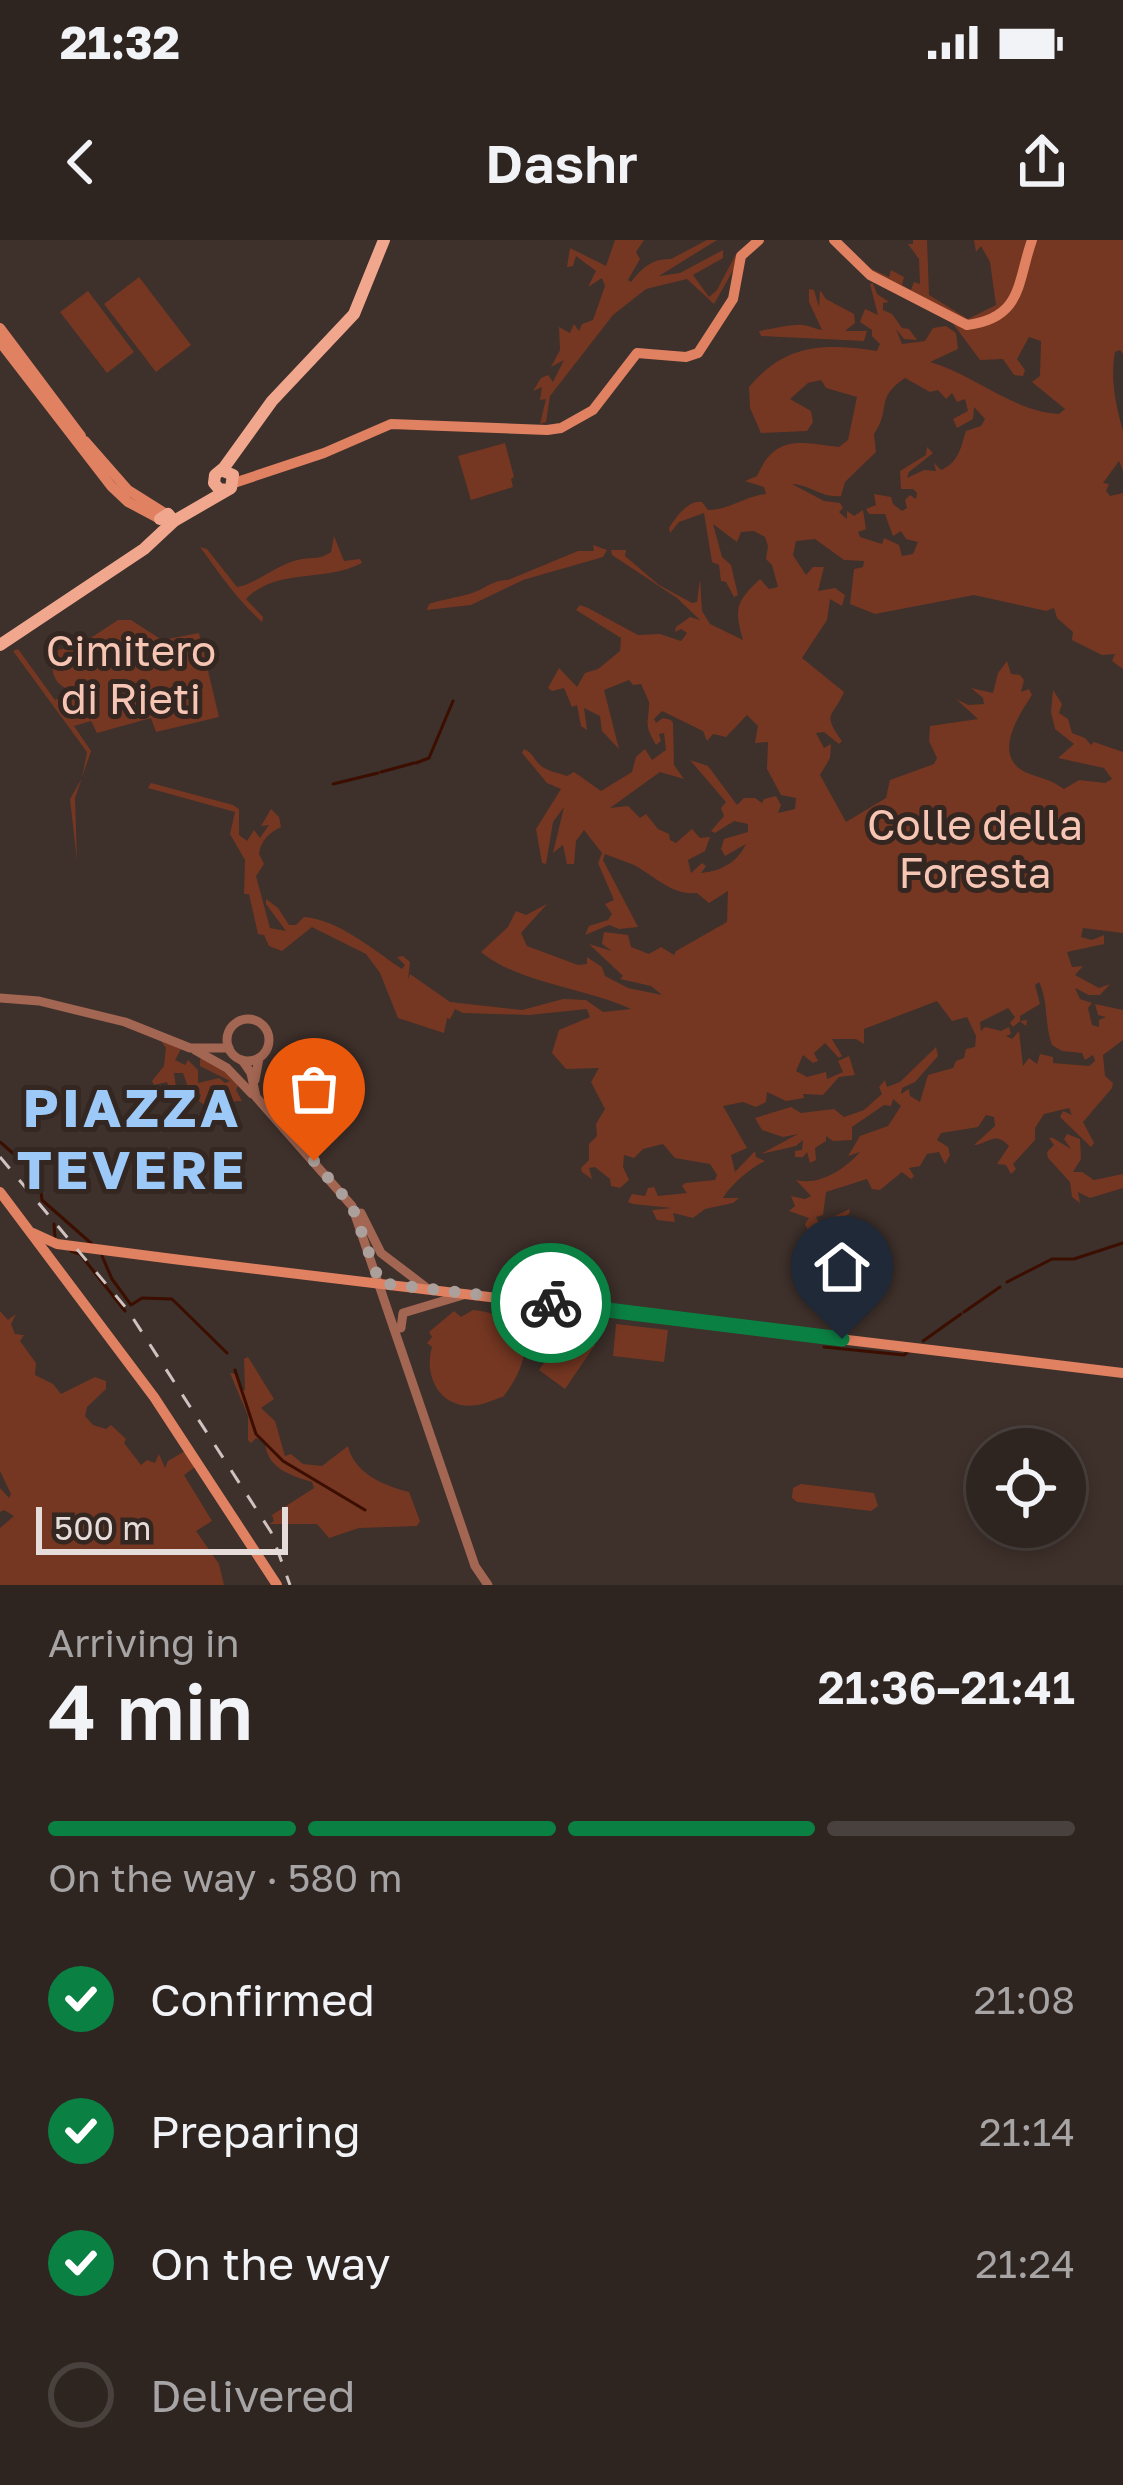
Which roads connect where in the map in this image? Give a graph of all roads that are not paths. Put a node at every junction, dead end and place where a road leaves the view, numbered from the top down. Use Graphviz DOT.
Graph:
graph roads {
  1 [pos="384,240"];
  2 [pos="759,240"];
  3 [pos="834,240"];
  4 [pos="1032,240"];
  5 [pos="0,328"];
  6 [pos="0,342"];
  7 [pos="80,442"];
  8 [pos="227,478"];
  9 [pos="167,519"];
  10 [pos="0,647"];
  11 [pos="0,998"];
  12 [pos="228,1033"];
  13 [pos="178,1042"];
  14 [pos="190,1048"];
  15 [pos="229,1048"];
  16 [pos="259,1058"];
  17 [pos="242,1060"];
  18 [pos="260,1098"];
  19 [pos="0,1192"];
  20 [pos="358,1213"];
  21 [pos="58,1248"];
  22 [pos="345,1280"];
  23 [pos="384,1288"];
  24 [pos="428,1288"];
  25 [pos="452,1291"];
  26 [pos="470,1293"];
  27 [pos="429,1304"];
  28 [pos="389,1310"];
  29 [pos="1123,1373"];
  30 [pos="427,1424"];
  31 [pos="277,1585"];
  32 [pos="488,1585"];
  1 -- 8 [label="main road"];
  2 -- 8 [label="main road"];
  3 -- 4 [label="main road"];
  5 -- 7 [label="main road"];
  6 -- 7 [label="main road"];
  7 -- 9 [label="main road"];
  8 -- 9 [label="main road"];
  9 -- 10 [label="main road"];
  11 -- 13 [label="street"];
  12 -- 13 [label="street"];
  12 -- 15 [label="street"];
  12 -- 16 [label="street"];
  13 -- 14 [label="street"];
  14 -- 15 [label="street"];
  14 -- 18 [label="street"];
  15 -- 17 [label="street"];
  16 -- 17 [label="street"];
  16 -- 18 [label="street"];
  17 -- 18 [label="street"];
  18 -- 20 [label="street"];
  19 -- 21 [label="main road"];
  20 -- 22 [label="street"];
  20 -- 23 [label="street"];
  20 -- 24 [label="street"];
  21 -- 22 [label="main road"];
  21 -- 31 [label="main road"];
  22 -- 23 [label="main road"];
  23 -- 24 [label="main road"];
  23 -- 28 [label="street"];
  24 -- 25 [label="main road"];
  25 -- 26 [label="main road"];
  25 -- 27 [label="street"];
  26 -- 27 [label="street"];
  26 -- 29 [label="main road"];
  27 -- 28 [label="street"];
  27 -- 30 [label="street"];
  28 -- 30 [label="street"];
  30 -- 32 [label="street"];
}
